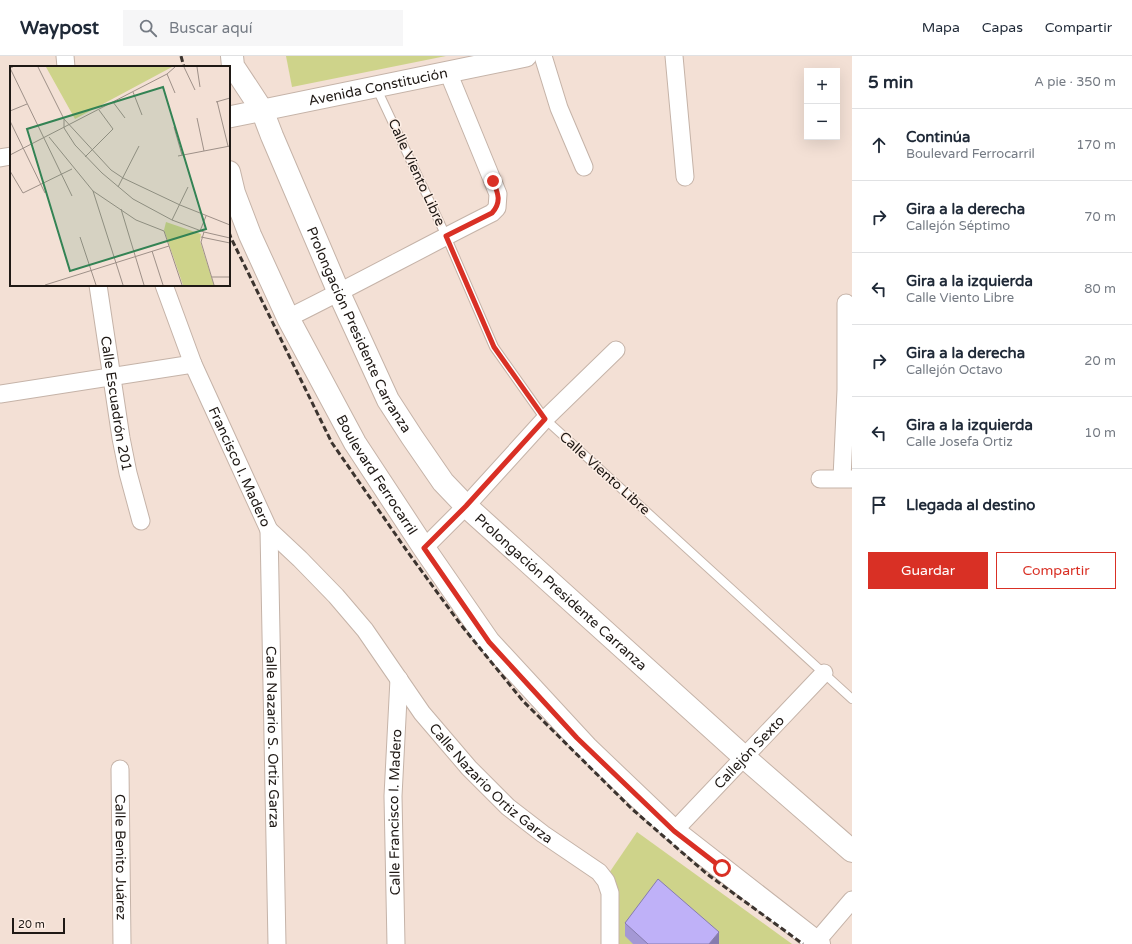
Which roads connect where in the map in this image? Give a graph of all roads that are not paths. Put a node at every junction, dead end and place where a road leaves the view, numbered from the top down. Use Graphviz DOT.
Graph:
graph roads {
  1 [pos="65,56"];
  2 [pos="526,56"];
  3 [pos="543,56"];
  4 [pos="674,56"];
  5 [pos="66,66"];
  6 [pos="231,67"];
  7 [pos="448,72"];
  8 [pos="376,87"];
  9 [pos="262,110"];
  10 [pos="230,117"];
  11 [pos="10,156"];
  12 [pos="0,158"];
  13 [pos="584,167"];
  14 [pos="230,176"];
  15 [pos="684,177"];
  16 [pos="446,236"];
  17 [pos="98,286"];
  18 [pos="164,286"];
  19 [pos="339,293"];
  20 [pos="846,303"];
  21 [pos="288,318"];
  22 [pos="616,350"];
  23 [pos="193,364"];
  24 [pos="112,376"];
  25 [pos="0,394"];
  26 [pos="545,419"];
  27 [pos="820,478"];
  28 [pos="847,479"];
  29 [pos="466,506"];
  30 [pos="141,521"];
  31 [pos="269,530"];
  32 [pos="424,548"];
  33 [pos="824,673"];
  34 [pos="399,679"];
  35 [pos="852,699"];
  36 [pos="744,757"];
  37 [pos="120,769"];
  38 [pos="674,831"];
  39 [pos="852,851"];
  40 [pos="852,900"];
  41 [pos="817,943"];
  42 [pos="122,944"];
  43 [pos="277,944"];
  44 [pos="396,944"];
  45 [pos="610,944"];
  1 -- 5 [label="street"];
  2 -- 7 [label="street, Avenida Constitución"];
  3 -- 13 [label="street"];
  4 -- 15 [label="street"];
  6 -- 9 [label="main road, Prolongación Presidente Carranza"];
  7 -- 8 [label="street, Avenida Constitución"];
  7 -- 16 [label="street"];
  8 -- 9 [label="street, Avenida Constitución"];
  8 -- 16 [label="lane, Calle Viento Libre"];
  9 -- 10 [label="street, Avenida Constitución"];
  9 -- 19 [label="main road, Prolongación Presidente Carranza"];
  11 -- 12 [label="street"];
  14 -- 21 [label="main road, Boulevard Ferrocarril"];
  16 -- 19 [label="street"];
  16 -- 26 [label="lane, Calle Viento Libre"];
  17 -- 24 [label="street, Calle Escuadrón 201"];
  18 -- 23 [label="street, Francisco I. Madero"];
  19 -- 21 [label="street"];
  19 -- 29 [label="main road, Prolongación Presidente Carranza"];
  20 -- 28 [label="street"];
  21 -- 32 [label="main road, Boulevard Ferrocarril"];
  22 -- 26 [label="street"];
  23 -- 24 [label="street"];
  23 -- 31 [label="street, Francisco I. Madero"];
  24 -- 25 [label="street"];
  24 -- 30 [label="street, Calle Escuadrón 201"];
  26 -- 29 [label="street"];
  26 -- 33 [label="lane, Calle Viento Libre"];
  27 -- 28 [label="street"];
  29 -- 32 [label="street"];
  29 -- 36 [label="main road, Prolongación Presidente Carranza"];
  31 -- 34 [label="street, Francisco I. Madero"];
  31 -- 43 [label="street, Calle Nazario S. Ortiz Garza"];
  32 -- 38 [label="main road, Boulevard Ferrocarril"];
  33 -- 35 [label="lane, Calle Viento Libre"];
  33 -- 36 [label="street, Callejón Sexto"];
  34 -- 44 [label="street, Calle Francisco I. Madero"];
  34 -- 45 [label="street, Calle Nazario Ortiz Garza"];
  36 -- 38 [label="street, Callejón Sexto"];
  36 -- 39 [label="main road, Prolongación Presidente Carranza"];
  37 -- 42 [label="street, Calle Benito Juárez"];
  38 -- 41 [label="main road, Boulevard Ferrocarril"];
  40 -- 41 [label="street"];
}
